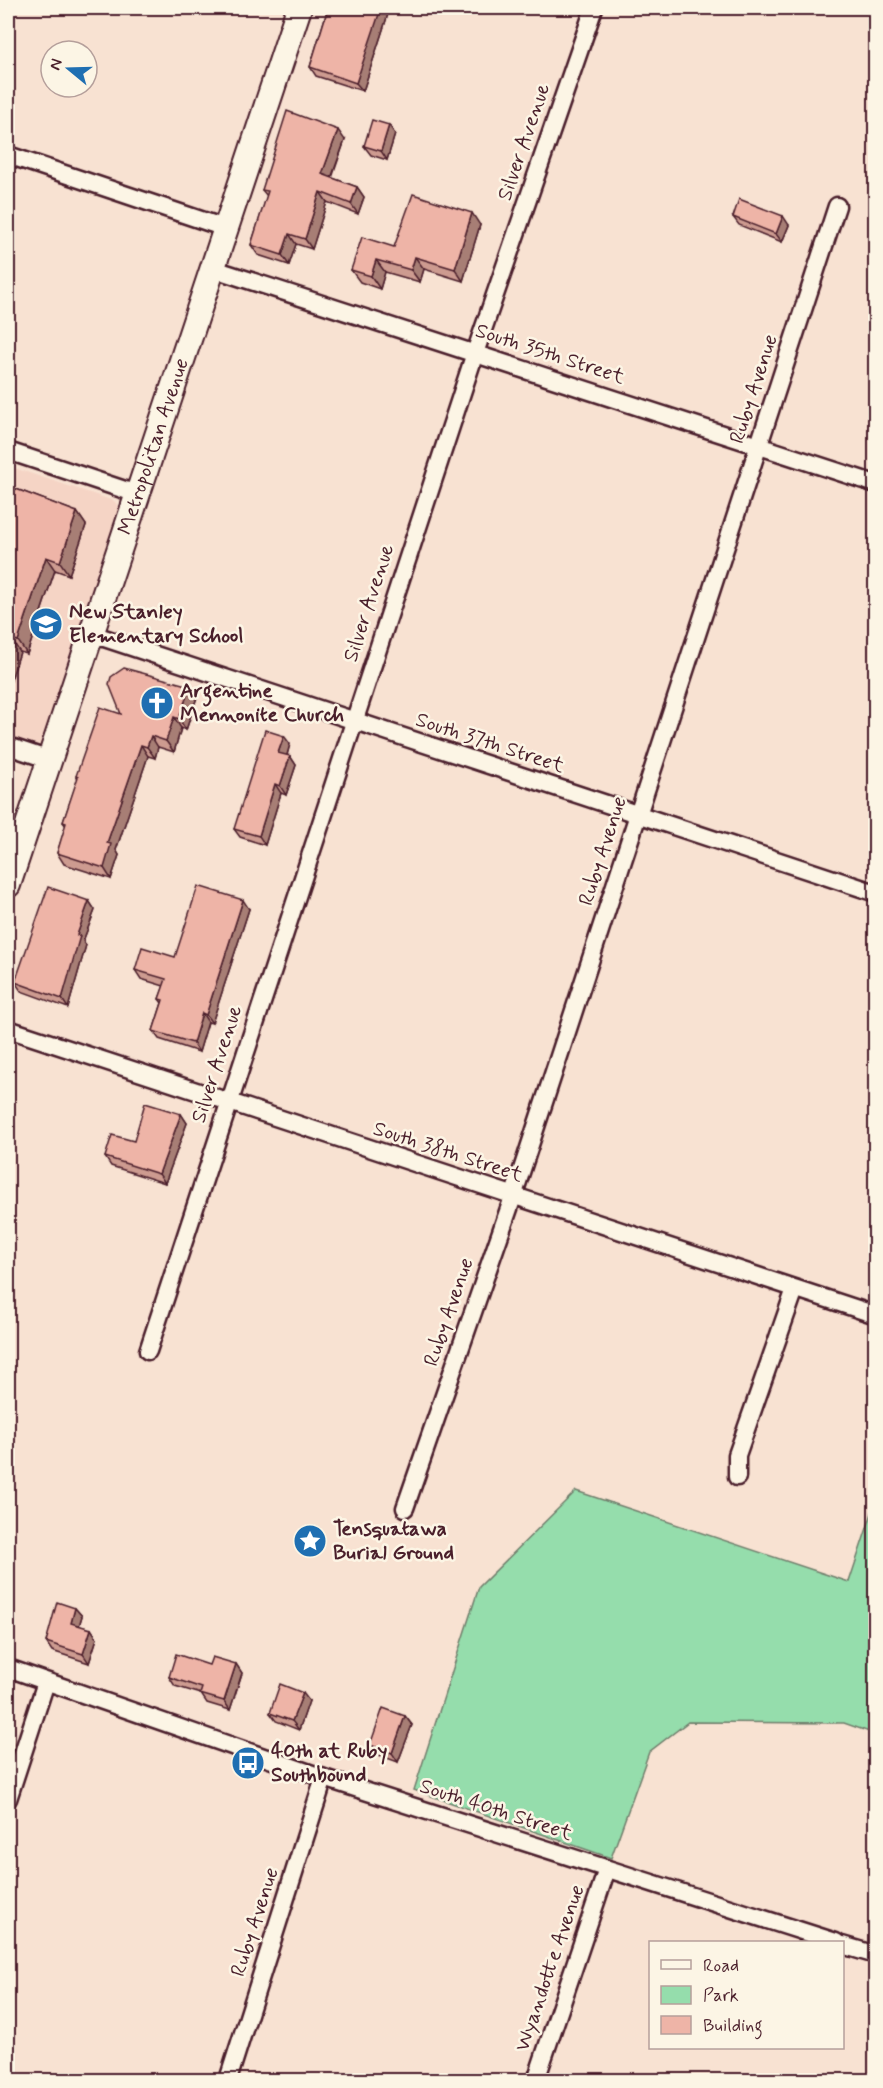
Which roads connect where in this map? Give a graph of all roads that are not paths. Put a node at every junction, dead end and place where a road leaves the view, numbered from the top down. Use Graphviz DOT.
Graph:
graph roads {
  1 [pos="299,8"];
  2 [pos="594,8"];
  3 [pos="8,155"];
  4 [pos="837,206"];
  5 [pos="225,228"];
  6 [pos="211,268"];
  7 [pos="475,353"];
  8 [pos="759,447"];
  9 [pos="8,451"];
  10 [pos="876,484"];
  11 [pos="137,494"];
  12 [pos="92,634"];
  13 [pos="354,721"];
  14 [pos="8,746"];
  15 [pos="50,760"];
  16 [pos="639,815"];
  17 [pos="8,885"];
  18 [pos="876,893"];
  19 [pos="8,1029"];
  20 [pos="228,1103"];
  21 [pos="513,1197"];
  22 [pos="795,1290"];
  23 [pos="876,1315"];
  24 [pos="148,1351"];
  25 [pos="737,1477"];
  26 [pos="405,1508"];
  27 [pos="8,1668"];
  28 [pos="46,1682"];
  29 [pos="324,1778"];
  30 [pos="8,1799"];
  31 [pos="607,1869"];
  32 [pos="833,1941"];
  33 [pos="844,1945"];
  34 [pos="876,1955"];
  35 [pos="228,2080"];
  36 [pos="536,2080"];
  1 -- 5 [label="main road, Metropolitan Avenue"];
  2 -- 7 [label="street, Silver Avenue"];
  3 -- 5 [label="street"];
  4 -- 8 [label="street, Ruby Avenue"];
  5 -- 6 [label="main road, Metropolitan Avenue"];
  6 -- 7 [label="street, South 35th Street"];
  6 -- 11 [label="main road, Metropolitan Avenue"];
  7 -- 8 [label="street, South 35th Street"];
  7 -- 13 [label="street, Silver Avenue"];
  8 -- 10 [label="street, South 35th Street"];
  8 -- 16 [label="street, Ruby Avenue"];
  9 -- 11 [label="street"];
  11 -- 12 [label="main road, Metropolitan Avenue"];
  12 -- 13 [label="street, South 37th Street"];
  12 -- 15 [label="main road, Metropolitan Avenue"];
  13 -- 16 [label="street, South 37th Street"];
  13 -- 20 [label="street, Silver Avenue"];
  14 -- 15 [label="street"];
  15 -- 17 [label="main road, Metropolitan Avenue"];
  16 -- 18 [label="street, South 37th Street"];
  16 -- 21 [label="street, Ruby Avenue"];
  19 -- 20 [label="street, South 38th Street"];
  20 -- 21 [label="street, South 38th Street"];
  20 -- 24 [label="street, Silver Avenue"];
  21 -- 22 [label="street, South 38th Street"];
  21 -- 26 [label="street, Ruby Avenue"];
  22 -- 23 [label="street, South 38th Street"];
  22 -- 25 [label="street"];
  27 -- 28 [label="street, South 40th Street"];
  28 -- 29 [label="street, South 40th Street"];
  28 -- 30 [label="street"];
  29 -- 31 [label="street, South 40th Street"];
  29 -- 35 [label="street, Ruby Avenue"];
  31 -- 32 [label="street, South 40th Street"];
  31 -- 36 [label="street, Wyandotte Avenue"];
  33 -- 34 [label="street"];
}
